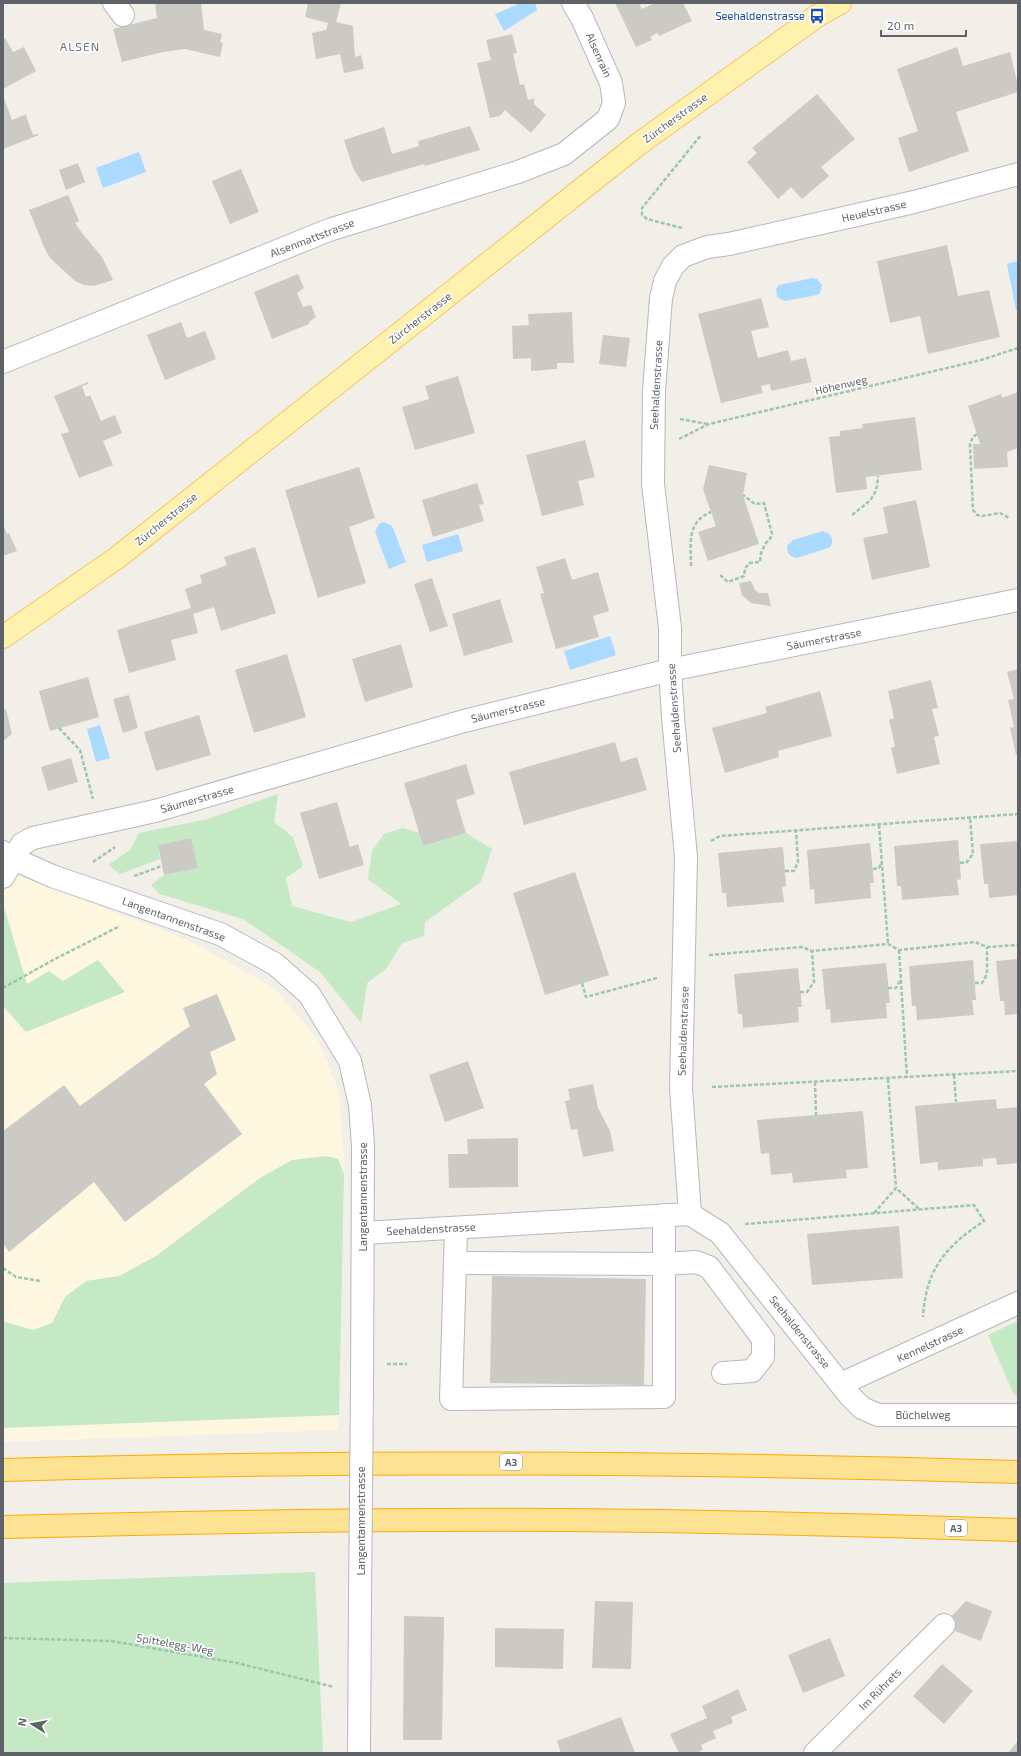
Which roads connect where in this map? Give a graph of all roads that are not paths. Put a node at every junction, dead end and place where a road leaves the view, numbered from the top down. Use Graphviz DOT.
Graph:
graph roads {
  1 [pos="573,3"];
  2 [pos="840,3"];
  3 [pos="612,110"];
  4 [pos="1018,174"];
  5 [pos="729,244"];
  6 [pos="3,362"];
  7 [pos="1018,600"];
  8 [pos="3,637"];
  9 [pos="670,670"];
  10 [pos="7,863"];
  11 [pos="690,1214"];
  12 [pos="664,1215"];
  13 [pos="456,1228"];
  14 [pos="363,1233"];
  15 [pos="455,1263"];
  16 [pos="664,1264"];
  17 [pos="1018,1303"];
  18 [pos="723,1373"];
  19 [pos="841,1384"];
  20 [pos="1018,1415"];
  21 [pos="3,1470"];
  22 [pos="1018,1472"];
  23 [pos="3,1527"];
  24 [pos="1018,1530"];
  25 [pos="944,1625"];
  26 [pos="359,1753"];
  27 [pos="816,1753"];
  1 -- 3 [label="street, Alsenrain"];
  2 -- 8 [label="main road, Zürcherstrasse"];
  3 -- 6 [label="street, Alsenmattstrasse"];
  4 -- 5 [label="street, Heuelstrasse"];
  5 -- 9 [label="street, Seehaldenstrasse"];
  7 -- 9 [label="street, Säumerstrasse"];
  9 -- 10 [label="street, Säumerstrasse"];
  9 -- 11 [label="street, Seehaldenstrasse"];
  10 -- 14 [label="street, Langentannenstrasse"];
  11 -- 12 [label="street, Seehaldenstrasse"];
  11 -- 19 [label="street, Seehaldenstrasse"];
  12 -- 13 [label="street, Seehaldenstrasse"];
  12 -- 16 [label="street"];
  13 -- 14 [label="street, Seehaldenstrasse"];
  13 -- 15 [label="street"];
  14 -- 26 [label="street, Langentannenstrasse, bridge"];
  15 -- 16 [label="street"];
  15 -- 16 [label="street"];
  16 -- 18 [label="street"];
  17 -- 19 [label="street, Kennelstrasse"];
  19 -- 20 [label="street, Büchelweg"];
  21 -- 22 [label="highway, A3"];
  23 -- 24 [label="highway, A3"];
  25 -- 27 [label="street, Im Rührets"];
}
